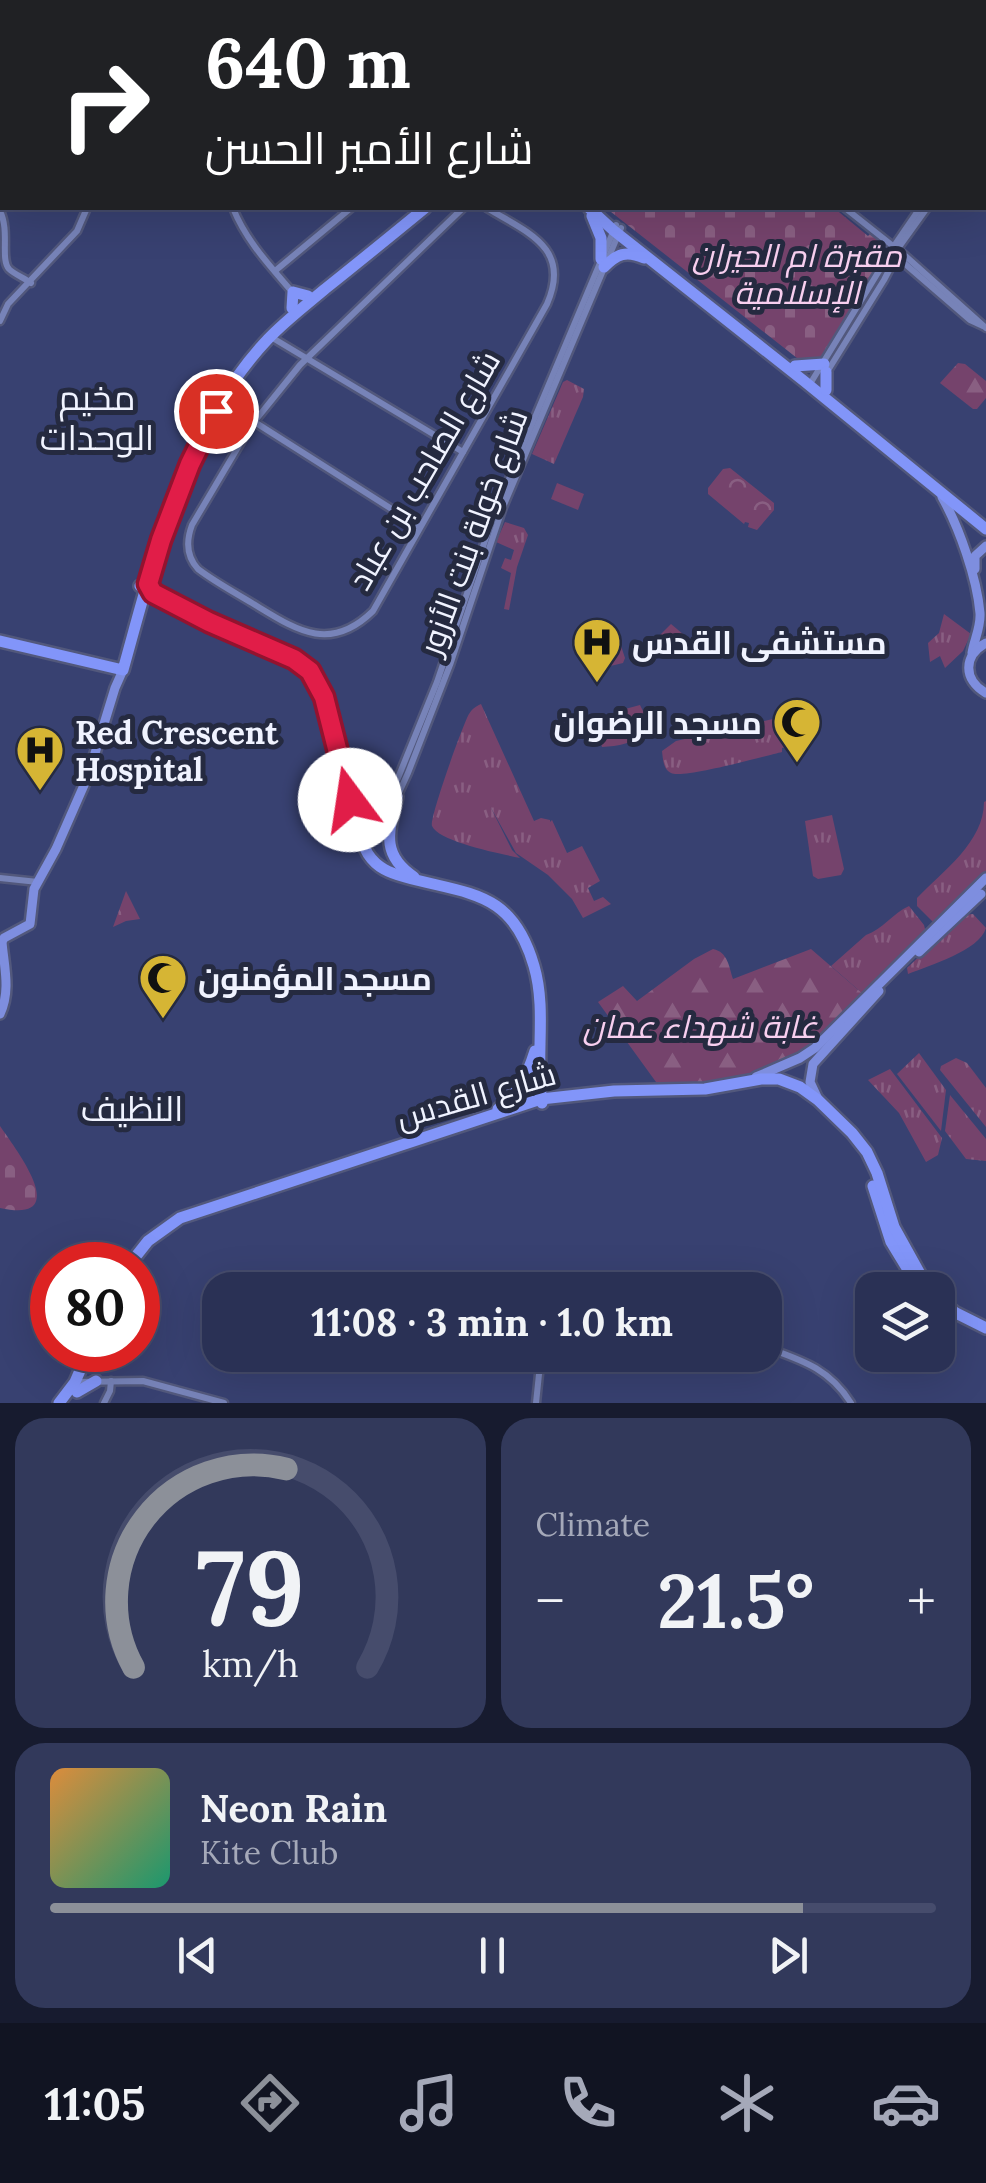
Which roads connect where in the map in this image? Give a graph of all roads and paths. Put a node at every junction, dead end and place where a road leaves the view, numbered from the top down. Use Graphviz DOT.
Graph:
graph roads {
  1 [pos="84,210"];
  2 [pos="234,210"];
  3 [pos="348,210"];
  4 [pos="414,210"];
  5 [pos="423,210"];
  6 [pos="461,210"];
  7 [pos="489,210"];
  8 [pos="589,210"];
  9 [pos="591,210"];
  10 [pos="599,210"];
  11 [pos="846,210"];
  12 [pos="923,210"];
  13 [pos="0,211"];
  14 [pos="617,229"];
  15 [pos="895,251"];
  16 [pos="603,263"];
  17 [pos="656,263"];
  18 [pos="275,271"];
  19 [pos="29,282"];
  20 [pos="300,301"];
  21 [pos="0,317"];
  22 [pos="985,327"];
  23 [pos="271,336"];
  24 [pos="306,358"];
  25 [pos="795,366"];
  26 [pos="825,368"];
  27 [pos="816,386"];
  28 [pos="222,401"];
  29 [pos="254,421"];
  30 [pos="463,452"];
  31 [pos="938,490"];
  32 [pos="986,522"];
  33 [pos="420,527"];
  34 [pos="986,529"];
  35 [pos="158,538"];
  36 [pos="986,546"];
  37 [pos="145,592"];
  38 [pos="986,610"];
  39 [pos="0,638"];
  40 [pos="986,642"];
  41 [pos="972,653"];
  42 [pos="119,665"];
  43 [pos="984,694"];
  44 [pos="320,698"];
  45 [pos="393,798"];
  46 [pos="350,800"];
  47 [pos="356,834"];
  48 [pos="0,878"];
  49 [pos="986,878"];
  50 [pos="38,882"];
  51 [pos="422,882"];
  52 [pos="986,888"];
  53 [pos="0,1014"];
  54 [pos="535,1051"];
  55 [pos="539,1081"];
  56 [pos="740,1084"];
  57 [pos="564,1095"];
  58 [pos="818,1100"];
  59 [pos="539,1103"];
  60 [pos="491,1115"];
  61 [pos="882,1204"];
  62 [pos="147,1242"];
  63 [pos="155,1242"];
  64 [pos="910,1272"];
  65 [pos="918,1272"];
  66 [pos="955,1311"];
  67 [pos="955,1316"];
  68 [pos="986,1332"];
  69 [pos="782,1353"];
  70 [pos="87,1372"];
  71 [pos="539,1372"];
  72 [pos="85,1381"];
  73 [pos="111,1381"];
  74 [pos="59,1403"];
  75 [pos="67,1403"];
  76 [pos="104,1403"];
  77 [pos="224,1403"];
  78 [pos="536,1403"];
  79 [pos="851,1403"];
  1 -- 19 [label="street"];
  2 -- 18 [label="street"];
  3 -- 18 [label="street"];
  4 -- 20 [label="highway"];
  5 -- 20 [label="highway"];
  6 -- 24 [label="street, شارع الصاحب بن عباد"];
  7 -- 30 [label="street, شارع الصاحب بن عباد"];
  8 -- 16 [label="highway"];
  9 -- 14 [label="highway"];
  10 -- 14 [label="highway"];
  11 -- 15 [label="street"];
  12 -- 15 [label="street"];
  13 -- 19 [label="street"];
  14 -- 16 [label="street, شارع خولة بنت الأزور"];
  14 -- 17 [label="highway"];
  14 -- 25 [label="highway"];
  15 -- 22 [label="street"];
  15 -- 26 [label="street"];
  16 -- 17 [label="highway"];
  16 -- 45 [label="street, شارع خولة بنت الأزور"];
  17 -- 27 [label="highway"];
  18 -- 20 [label="street"];
  19 -- 21 [label="street"];
  20 -- 23 [label="highway"];
  20 -- 35 [label="highway"];
  23 -- 24 [label="street"];
  23 -- 28 [label="highway"];
  24 -- 29 [label="street, شارع الصاحب بن عباد"];
  24 -- 30 [label="street"];
  25 -- 26 [label="highway"];
  25 -- 27 [label="highway"];
  26 -- 27 [label="highway"];
  27 -- 31 [label="highway"];
  27 -- 32 [label="highway"];
  28 -- 29 [label="street"];
  28 -- 35 [label="highway"];
  29 -- 33 [label="street"];
  29 -- 33 [label="street, شارع الصاحب بن عباد"];
  30 -- 33 [label="street, شارع الصاحب بن عباد"];
  31 -- 34 [label="highway"];
  31 -- 41 [label="main road"];
  35 -- 37 [label="highway"];
  36 -- 38 [label="main road"];
  37 -- 42 [label="highway"];
  37 -- 44 [label="highway"];
  37 -- 44 [label="highway"];
  39 -- 42 [label="highway"];
  40 -- 41 [label="main road"];
  41 -- 43 [label="main road"];
  42 -- 50 [label="main road"];
  44 -- 46 [label="highway"];
  44 -- 47 [label="highway"];
  45 -- 46 [label="highway"];
  45 -- 47 [label="street, شارع خولة بنت الأزور"];
  45 -- 51 [label="highway"];
  46 -- 47 [label="highway"];
  47 -- 51 [label="highway"];
  47 -- 54 [label="highway"];
  48 -- 50 [label="street"];
  49 -- 56 [label="main road"];
  50 -- 53 [label="main road"];
  51 -- 55 [label="highway"];
  52 -- 58 [label="main road"];
  54 -- 59 [label="highway"];
  54 -- 60 [label="highway"];
  55 -- 57 [label="highway"];
  55 -- 59 [label="highway"];
  56 -- 57 [label="highway, شارع القدس"];
  56 -- 58 [label="highway, شارع القدس"];
  57 -- 59 [label="highway, شارع القدس"];
  58 -- 61 [label="highway, شارع القدس"];
  59 -- 60 [label="highway, شارع القدس"];
  59 -- 61 [label="highway, شارع القدس"];
  59 -- 63 [label="highway, شارع القدس"];
  60 -- 62 [label="highway, شارع القدس"];
  61 -- 64 [label="highway, شارع القدس"];
  61 -- 65 [label="highway, شارع القدس"];
  66 -- 68 [label="highway"];
  67 -- 68 [label="highway"];
  69 -- 79 [label="street"];
  70 -- 72 [label="highway"];
  71 -- 78 [label="street"];
  72 -- 73 [label="street"];
  72 -- 74 [label="highway"];
  72 -- 75 [label="highway"];
  73 -- 76 [label="street"];
  73 -- 77 [label="street"];
}
